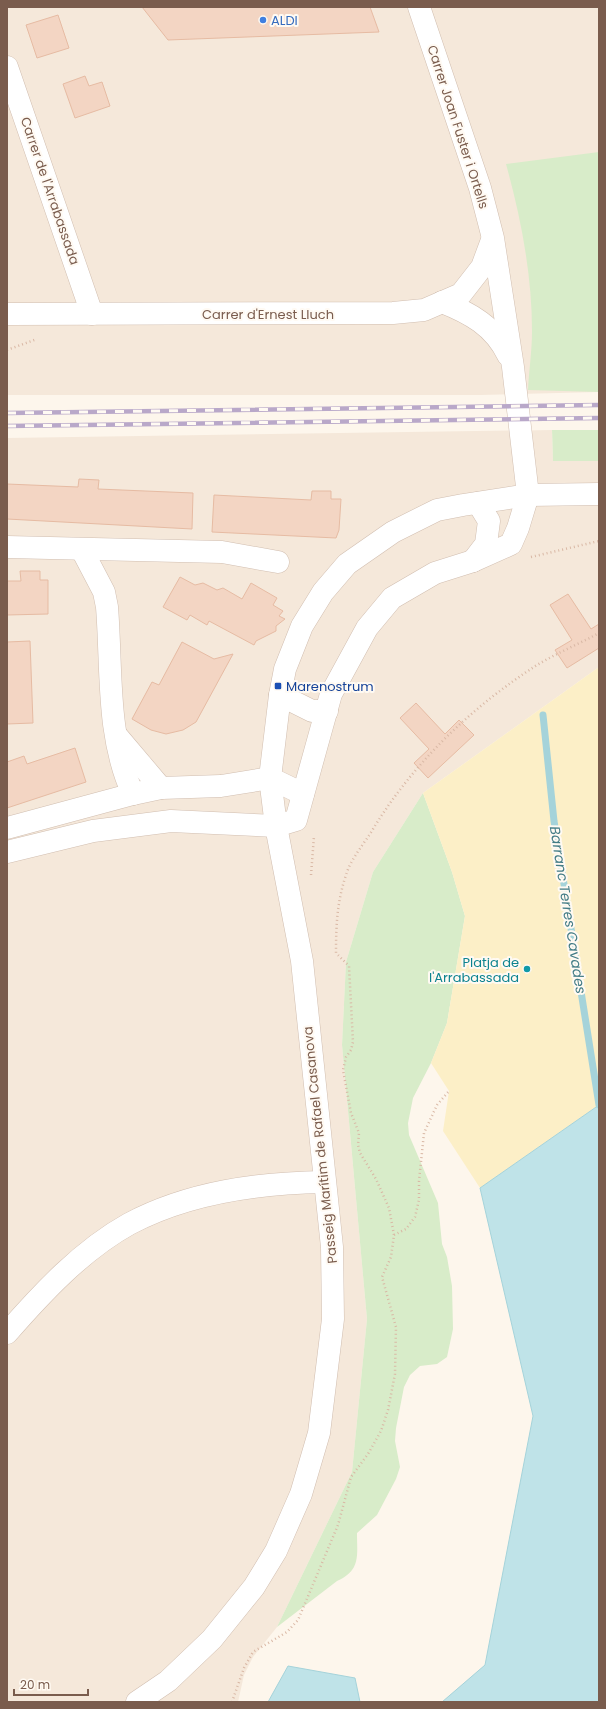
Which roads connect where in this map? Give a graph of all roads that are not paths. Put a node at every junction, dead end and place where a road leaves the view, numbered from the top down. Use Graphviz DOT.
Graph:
graph roads {
  1 [pos="419,7"];
  2 [pos="7,67"];
  3 [pos="493,238"];
  4 [pos="442,302"];
  5 [pos="7,314"];
  6 [pos="92,314"];
  7 [pos="513,367"];
  8 [pos="599,494"];
  9 [pos="528,495"];
  10 [pos="478,503"];
  11 [pos="7,547"];
  12 [pos="82,550"];
  13 [pos="473,561"];
  14 [pos="278,562"];
  15 [pos="280,695"];
  16 [pos="327,711"];
  17 [pos="114,734"];
  18 [pos="270,778"];
  19 [pos="161,788"];
  20 [pos="133,794"];
  21 [pos="303,794"];
  22 [pos="276,826"];
  23 [pos="7,828"];
  24 [pos="7,852"];
  25 [pos="324,1182"];
  26 [pos="7,1333"];
  27 [pos="137,1702"];
  1 -- 3 [label="street, Carrer Joan Fuster i Ortells"];
  2 -- 6 [label="street, Carrer de l'Arrabassada"];
  3 -- 4 [label="street, Carrer d'Ernest Lluch"];
  3 -- 7 [label="street, Carrer Joan Fuster i Ortells"];
  4 -- 6 [label="street, Carrer d'Ernest Lluch"];
  4 -- 7 [label="street, Carrer Joan Fuster i Ortells"];
  5 -- 6 [label="street, Carrer d'Ernest Lluch"];
  7 -- 9 [label="street, Carrer Joan Fuster i Ortells"];
  8 -- 9 [label="street, Passeig Marítim de Rafael Casanova"];
  9 -- 10 [label="street, Passeig Marítim de Rafael Casanova"];
  9 -- 13 [label="street"];
  10 -- 13 [label="street"];
  10 -- 15 [label="street, Passeig Marítim de Rafael Casanova"];
  11 -- 12 [label="street"];
  12 -- 14 [label="street"];
  12 -- 17 [label="street"];
  13 -- 16 [label="street"];
  15 -- 16 [label="street"];
  15 -- 18 [label="street, Passeig Marítim de Rafael Casanova"];
  16 -- 21 [label="street"];
  17 -- 19 [label="street"];
  17 -- 20 [label="street"];
  18 -- 19 [label="street"];
  18 -- 21 [label="street"];
  18 -- 22 [label="street, Passeig Marítim de Rafael Casanova"];
  19 -- 20 [label="street"];
  20 -- 23 [label="street"];
  21 -- 22 [label="street"];
  22 -- 24 [label="street"];
  22 -- 25 [label="street, Passeig Marítim de Rafael Casanova"];
  25 -- 26 [label="street"];
  25 -- 27 [label="street, Passeig Marítim de Rafael Casanova"];
}
